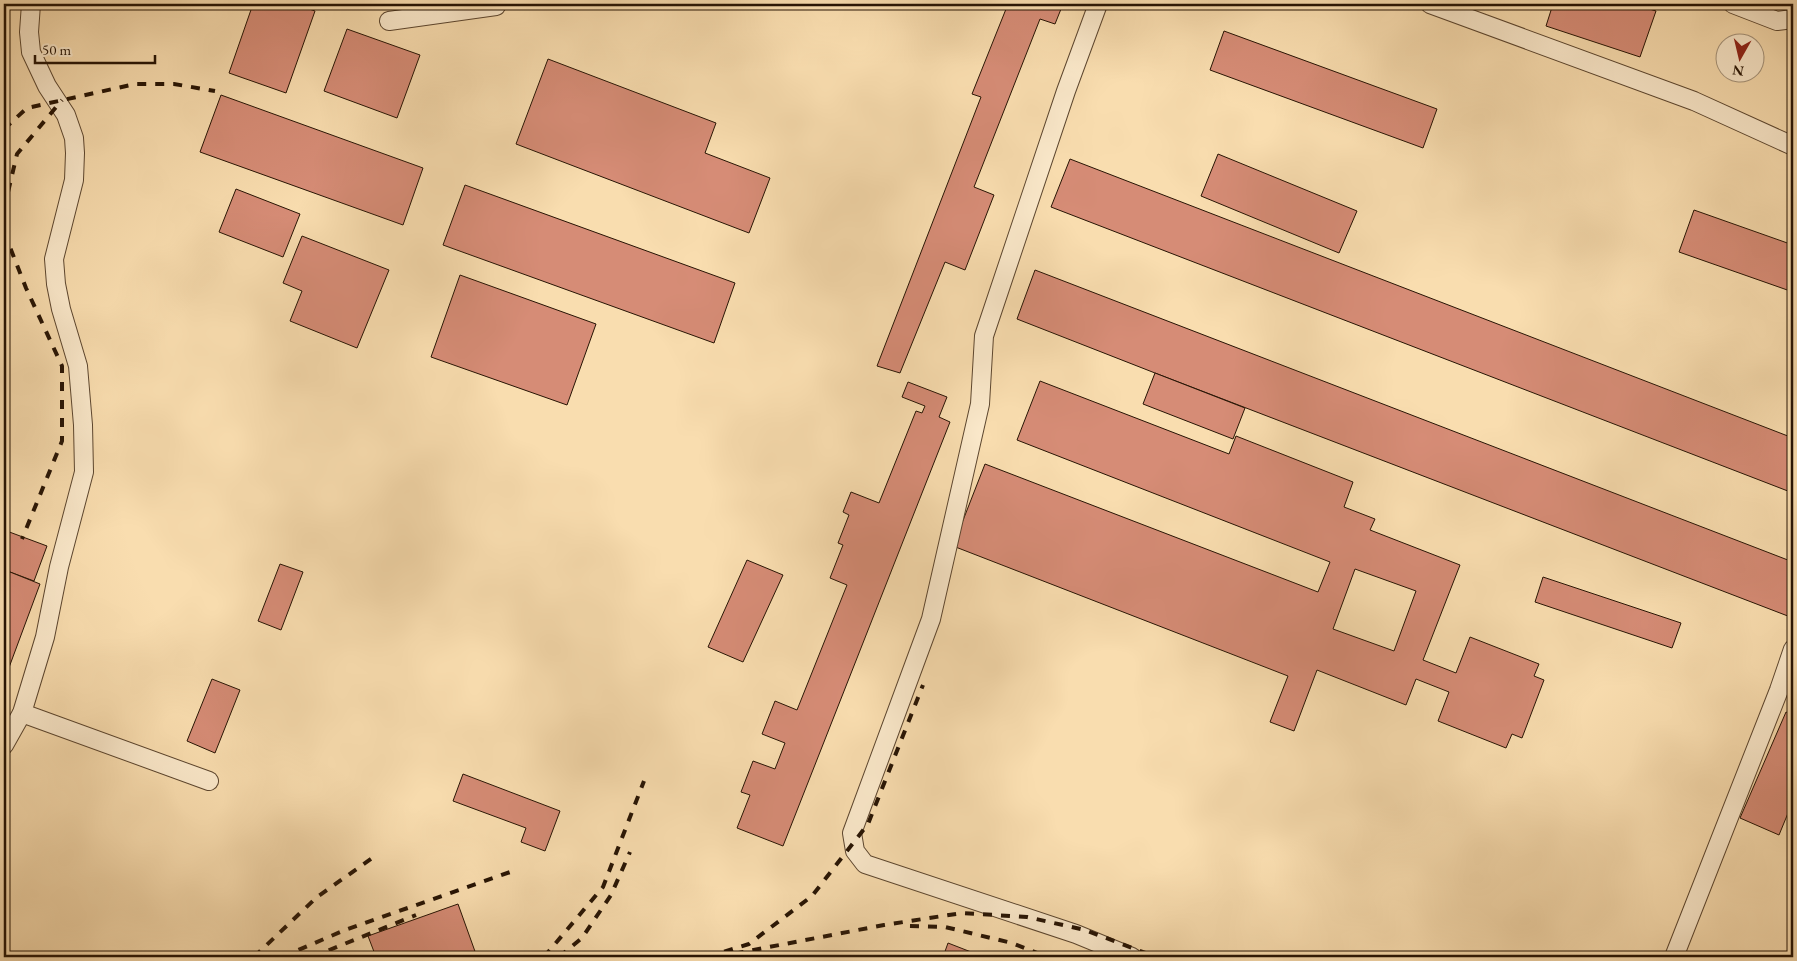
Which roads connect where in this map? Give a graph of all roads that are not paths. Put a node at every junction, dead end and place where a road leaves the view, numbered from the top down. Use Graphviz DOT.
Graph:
graph roads {
  1 [pos="32,4"];
  2 [pos="497,4"];
  3 [pos="1098,4"];
  4 [pos="1430,4"];
  5 [pos="1733,4"];
  6 [pos="1793,19"];
  7 [pos="389,21"];
  8 [pos="1793,146"];
  9 [pos="1793,649"];
  10 [pos="1786,690"];
  11 [pos="22,714"];
  12 [pos="4,745"];
  13 [pos="208,781"];
  14 [pos="1132,957"];
  15 [pos="1674,957"];
  1 -- 11 [label="lane"];
  2 -- 7 [label="lane"];
  3 -- 14 [label="lane"];
  4 -- 8 [label="lane"];
  5 -- 6 [label="lane"];
  9 -- 10 [label="lane"];
  10 -- 15 [label="lane"];
  11 -- 12 [label="lane"];
  11 -- 13 [label="lane"];
}
